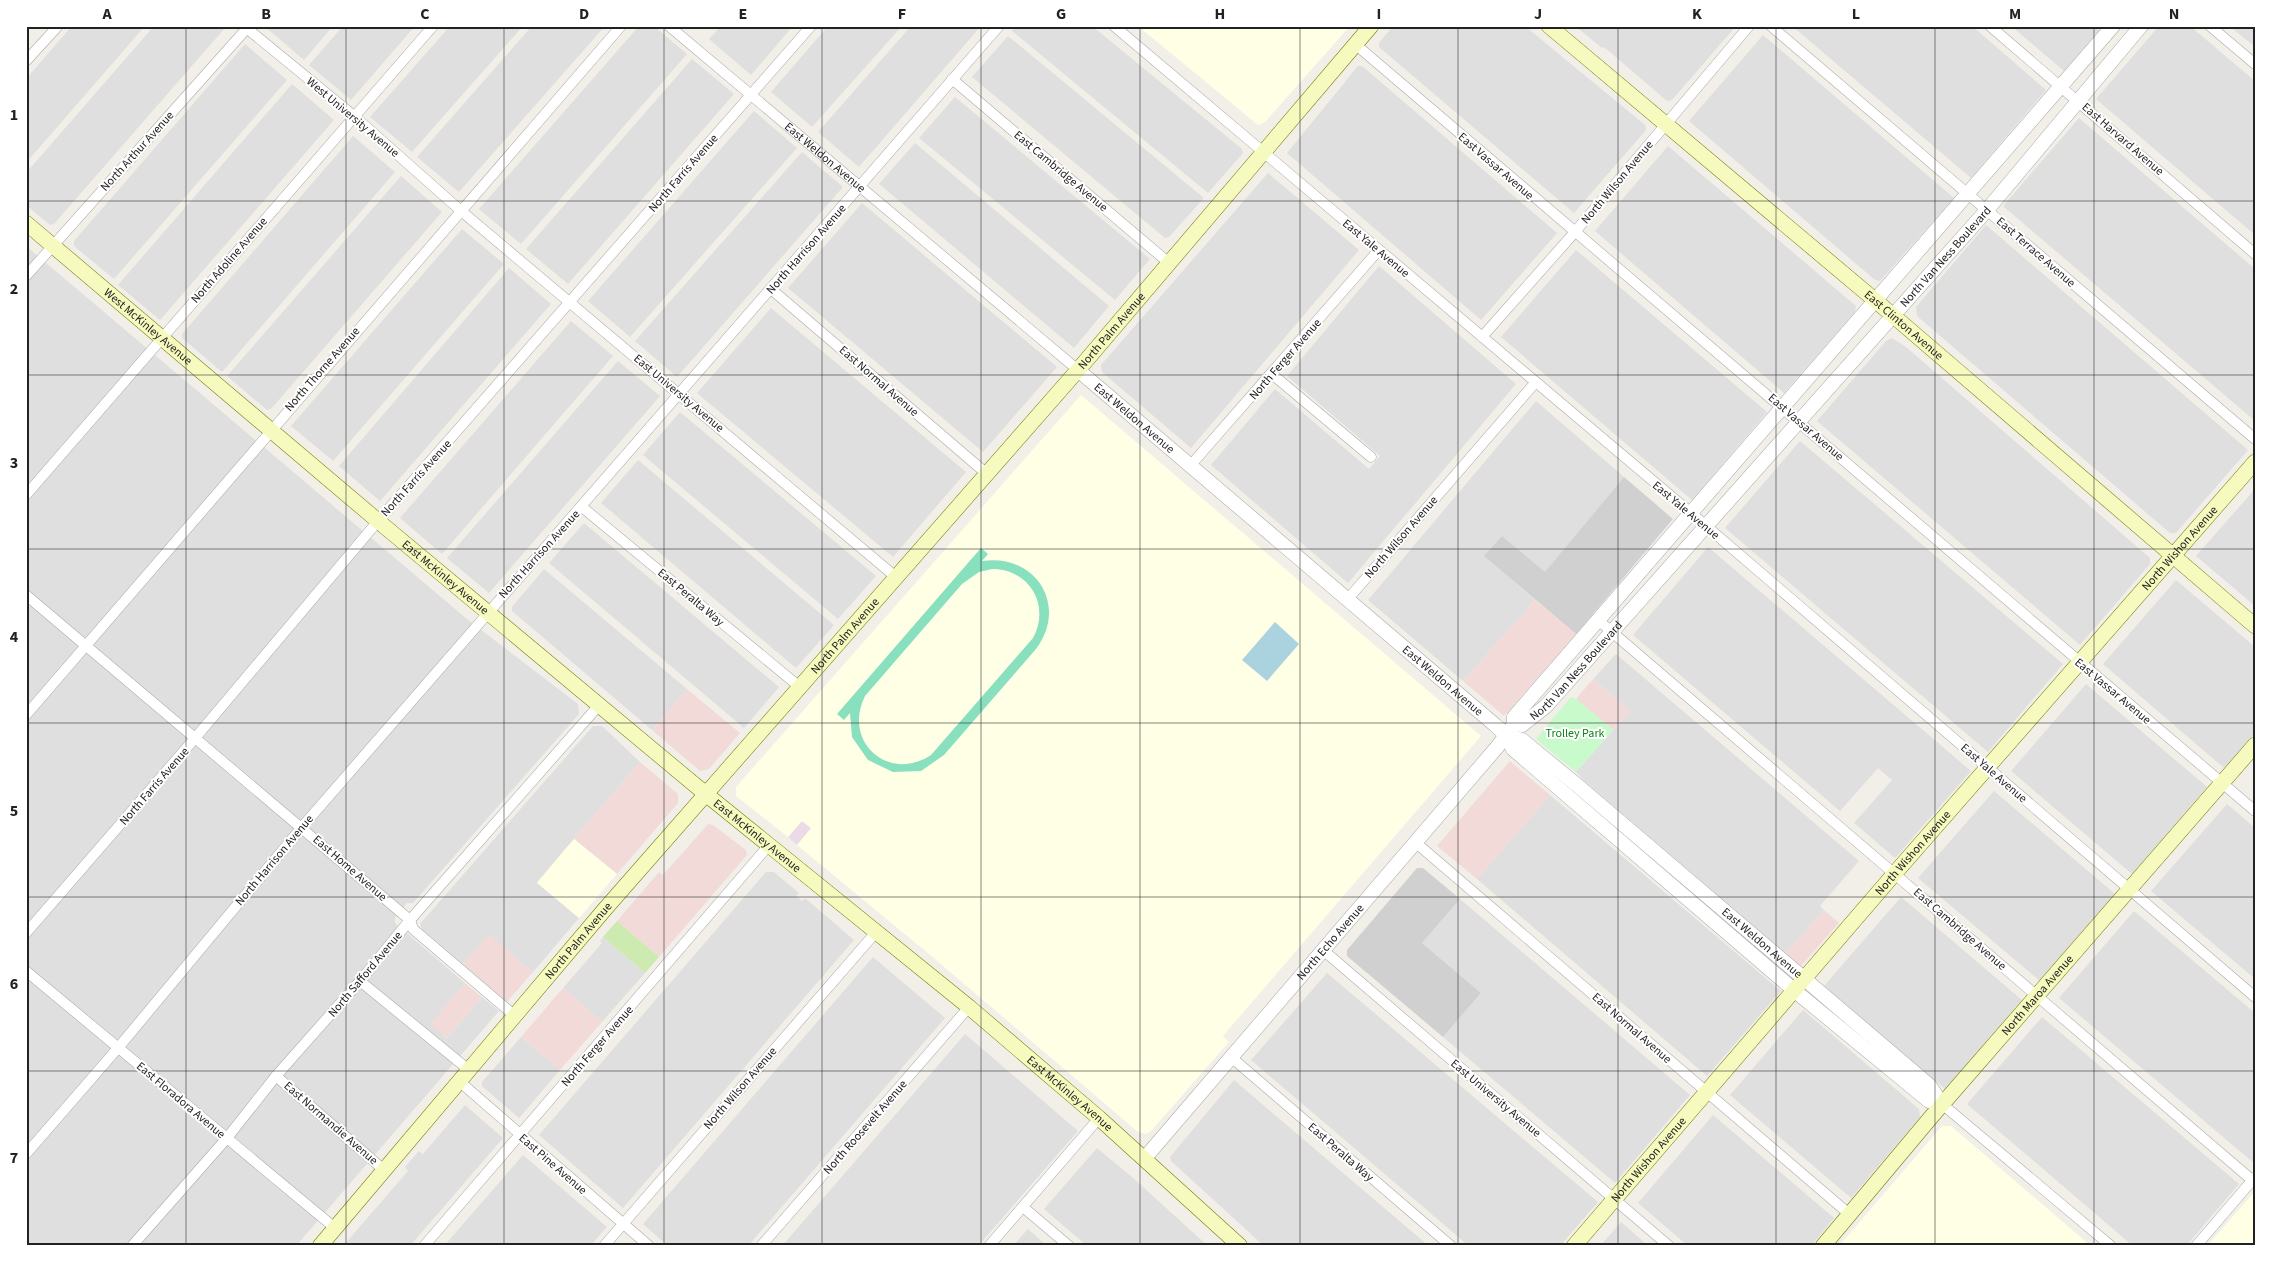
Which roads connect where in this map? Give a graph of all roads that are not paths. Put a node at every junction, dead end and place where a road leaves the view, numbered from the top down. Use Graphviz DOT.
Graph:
graph roads {
  1 [pos="58,26"];
  2 [pos="433,26"];
  3 [pos="621,26"];
  4 [pos="669,26"];
  5 [pos="811,26"];
  6 [pos="999,26"];
  7 [pos="1114,26"];
  8 [pos="1371,26"];
  9 [pos="1549,26"];
  10 [pos="1749,26"];
  11 [pos="1772,26"];
  12 [pos="1990,26"];
  13 [pos="2113,26"];
  14 [pos="2141,26"];
  15 [pos="2210,26"];
  16 [pos="247,27"];
  17 [pos="1355,44"];
  18 [pos="26,61"];
  19 [pos="2255,64"];
  20 [pos="952,79"];
  21 [pos="2061,86"];
  22 [pos="751,96"];
  23 [pos="2078,101"];
  24 [pos="354,116"];
  25 [pos="1667,123"];
  26 [pos="1264,153"];
  27 [pos="860,187"];
  28 [pos="1967,193"];
  29 [pos="460,210"];
  30 [pos="1987,210"];
  31 [pos="26,223"];
  32 [pos="1574,233"];
  33 [pos="52,245"];
  34 [pos="1378,250"];
  35 [pos="2255,254"];
  36 [pos="1170,263"];
  37 [pos="26,276"];
  38 [pos="771,288"];
  39 [pos="1876,301"];
  40 [pos="571,302"];
  41 [pos="1892,315"];
  42 [pos="1482,336"];
  43 [pos="162,337"];
  44 [pos="1078,370"];
  45 [pos="1272,374"];
  46 [pos="1535,384"];
  47 [pos="680,394"];
  48 [pos="1783,407"];
  49 [pos="1799,421"];
  50 [pos="270,430"];
  51 [pos="2255,439"];
  52 [pos="1371,457"];
  53 [pos="2255,462"];
  54 [pos="1190,466"];
  55 [pos="987,474"];
  56 [pos="26,495"];
  57 [pos="582,506"];
  58 [pos="1691,513"];
  59 [pos="378,521"];
  60 [pos="1707,527"];
  61 [pos="2173,556"];
  62 [pos="897,578"];
  63 [pos="26,595"];
  64 [pos="1347,600"];
  65 [pos="488,611"];
  66 [pos="1598,620"];
  67 [pos="2255,626"];
  68 [pos="1612,632"];
  69 [pos="86,646"];
  70 [pos="2080,663"];
  71 [pos="801,688"];
  72 [pos="600,704"];
  73 [pos="26,715"];
  74 [pos="1510,730"];
  75 [pos="196,738"];
  76 [pos="2255,745"];
  77 [pos="1988,767"];
  78 [pos="2222,783"];
  79 [pos="707,795"];
  80 [pos="2255,811"];
  81 [pos="302,827"];
  82 [pos="1629,839"];
  83 [pos="1415,842"];
  84 [pos="769,845"];
  85 [pos="1895,873"];
  86 [pos="2130,889"];
  87 [pos="1716,903"];
  88 [pos="1706,915"];
  89 [pos="410,920"];
  90 [pos="877,931"];
  91 [pos="26,933"];
  92 [pos="1323,950"];
  93 [pos="26,970"];
  94 [pos="1805,979"];
  95 [pos="360,981"];
  96 [pos="1794,991"];
  97 [pos="2036,995"];
  98 [pos="2255,997"];
  99 [pos="969,1007"];
  100 [pos="516,1016"];
  101 [pos="118,1048"];
  102 [pos="1231,1058"];
  103 [pos="464,1075"];
  104 [pos="276,1076"];
  105 [pos="1707,1092"];
  106 [pos="1942,1104"];
  107 [pos="1099,1118"];
  108 [pos="520,1135"];
  109 [pos="227,1138"];
  110 [pos="26,1154"];
  111 [pos="1144,1158"];
  112 [pos="385,1170"];
  113 [pos="2254,1178"];
  114 [pos="1615,1199"];
  115 [pos="1023,1206"];
  116 [pos="1848,1213"];
  117 [pos="623,1224"];
  118 [pos="335,1228"];
  119 [pos="132,1246"];
  120 [pos="320,1246"];
  121 [pos="424,1246"];
  122 [pos="604,1246"];
  123 [pos="648,1246"];
  124 [pos="761,1246"];
  125 [pos="989,1246"];
  126 [pos="1069,1246"];
  127 [pos="1240,1246"];
  128 [pos="1451,1246"];
  129 [pos="1574,1246"];
  130 [pos="1669,1246"];
  131 [pos="1823,1246"];
  132 [pos="2110,1246"];
  133 [pos="2196,1246"];
  1 -- 18 [label="street"];
  2 -- 24 [label="street, North Adoline Avenue"];
  3 -- 29 [label="street, North Thorne Avenue"];
  4 -- 22 [label="street, East Weldon Avenue"];
  5 -- 22 [label="street, North Farris Avenue"];
  6 -- 20 [label="street, North Harrison Avenue"];
  7 -- 26 [label="street, East Yale Avenue"];
  8 -- 17 [label="main road, North Palm Avenue"];
  9 -- 25 [label="main road, East Clinton Avenue"];
  10 -- 25 [label="street, North Wilson Avenue"];
  11 -- 28 [label="street, East Terrace Avenue"];
  12 -- 21 [label="street, East Harvard Avenue"];
  13 -- 21 [label="street, North Van Ness Boulevard"];
  14 -- 23 [label="street, North Van Ness Boulevard"];
  15 -- 19 [label="street"];
  16 -- 24 [label="street, West University Avenue"];
  16 -- 33 [label="street, North Arthur Avenue"];
  17 -- 26 [label="main road, North Palm Avenue"];
  17 -- 32 [label="street, East Vassar Avenue"];
  20 -- 27 [label="street, North Harrison Avenue"];
  20 -- 36 [label="street, East Cambridge Avenue"];
  21 -- 23 [label="street, East Harvard Avenue"];
  21 -- 28 [label="street, North Van Ness Boulevard"];
  22 -- 27 [label="street, East Weldon Avenue"];
  22 -- 40 [label="street, North Farris Avenue"];
  23 -- 30 [label="street, North Van Ness Boulevard"];
  23 -- 35 [label="street, East Harvard Avenue"];
  24 -- 29 [label="street, West University Avenue"];
  24 -- 43 [label="street, North Adoline Avenue"];
  25 -- 32 [label="street, North Wilson Avenue"];
  25 -- 39 [label="main road, East Clinton Avenue"];
  26 -- 34 [label="street, East Yale Avenue"];
  26 -- 36 [label="main road, North Palm Avenue"];
  27 -- 38 [label="street, North Harrison Avenue"];
  27 -- 44 [label="street, East Weldon Avenue"];
  28 -- 30 [label="street, East Terrace Avenue"];
  28 -- 39 [label="street, North Van Ness Boulevard"];
  29 -- 40 [label="street, East University Avenue"];
  29 -- 50 [label="street, North Thorne Avenue"];
  30 -- 41 [label="street, North Van Ness Boulevard"];
  30 -- 51 [label="street, East Terrace Avenue"];
  31 -- 33 [label="main road, West McKinley Avenue"];
  32 -- 42 [label="street, North Wilson Avenue"];
  32 -- 48 [label="street, East Vassar Avenue"];
  33 -- 37 [label="street, North Arthur Avenue"];
  33 -- 43 [label="main road, West McKinley Avenue"];
  34 -- 42 [label="street, East Yale Avenue"];
  34 -- 45 [label="street, North Ferger Avenue"];
  36 -- 44 [label="main road, North Palm Avenue"];
  38 -- 47 [label="street, North Harrison Avenue"];
  38 -- 55 [label="street, East Normal Avenue"];
  39 -- 41 [label="main road, East Clinton Avenue"];
  39 -- 48 [label="street, North Van Ness Boulevard"];
  40 -- 47 [label="street, East University Avenue"];
  40 -- 59 [label="street, North Farris Avenue"];
  41 -- 49 [label="street, North Van Ness Boulevard"];
  41 -- 61 [label="main road, East Clinton Avenue"];
  42 -- 46 [label="street, East Yale Avenue"];
  43 -- 50 [label="main road, West McKinley Avenue"];
  43 -- 56 [label="street, North Adoline Avenue"];
  44 -- 54 [label="street, East Weldon Avenue"];
  44 -- 55 [label="main road, North Palm Avenue"];
  45 -- 52 [label="street"];
  45 -- 54 [label="street, North Ferger Avenue"];
  46 -- 58 [label="street, East Yale Avenue"];
  46 -- 64 [label="street, North Wilson Avenue"];
  47 -- 57 [label="street, North Harrison Avenue"];
  47 -- 62 [label="street, East University Avenue"];
  48 -- 49 [label="street, East Vassar Avenue"];
  48 -- 58 [label="street, North Van Ness Boulevard"];
  49 -- 60 [label="street, North Van Ness Boulevard"];
  49 -- 70 [label="street, East Vassar Avenue"];
  50 -- 59 [label="main road, East McKinley Avenue"];
  50 -- 69 [label="street, North Thorne Avenue"];
  53 -- 61 [label="main road, North Wishon Avenue"];
  54 -- 64 [label="street, East Weldon Avenue"];
  55 -- 62 [label="main road, North Palm Avenue"];
  57 -- 65 [label="street, North Harrison Avenue"];
  57 -- 71 [label="street, East Peralta Way"];
  58 -- 60 [label="street, East Yale Avenue"];
  58 -- 66 [label="street, North Van Ness Boulevard"];
  59 -- 65 [label="main road, East McKinley Avenue"];
  59 -- 75 [label="street, North Farris Avenue"];
  60 -- 68 [label="street, North Van Ness Boulevard"];
  60 -- 77 [label="street, East Yale Avenue"];
  61 -- 67 [label="main road, East Clinton Avenue"];
  61 -- 70 [label="main road, North Wishon Avenue"];
  62 -- 71 [label="main road, North Palm Avenue"];
  63 -- 69 [label="street, East Home Avenue"];
  64 -- 74 [label="street, East Weldon Avenue"];
  65 -- 72 [label="main road, East McKinley Avenue"];
  65 -- 81 [label="street, North Harrison Avenue"];
  66 -- 68 [label="street, East Cambridge Avenue"];
  66 -- 74 [label="street, North Van Ness Boulevard"];
  68 -- 74 [label="street, North Van Ness Boulevard"];
  68 -- 85 [label="street, East Cambridge Avenue"];
  69 -- 73 [label="street, North Thorne Avenue"];
  69 -- 75 [label="street, East Home Avenue"];
  70 -- 77 [label="main road, North Wishon Avenue"];
  70 -- 78 [label="street, East Vassar Avenue"];
  71 -- 79 [label="main road, North Palm Avenue"];
  72 -- 79 [label="main road, East McKinley Avenue"];
  72 -- 89 [label="street, North Safford Avenue"];
  74 -- 82 [label="street, East Weldon Avenue"];
  74 -- 83 [label="street, North Echo Avenue"];
  75 -- 81 [label="street, East Home Avenue"];
  75 -- 91 [label="street, North Farris Avenue"];
  76 -- 78 [label="main road, North Maroa Avenue"];
  77 -- 85 [label="main road, North Wishon Avenue"];
  77 -- 86 [label="street, East Yale Avenue"];
  78 -- 80 [label="street, East Vassar Avenue"];
  78 -- 86 [label="main road, North Maroa Avenue"];
  79 -- 84 [label="main road, East McKinley Avenue"];
  79 -- 100 [label="main road, North Palm Avenue"];
  81 -- 89 [label="street, East Home Avenue"];
  81 -- 101 [label="street, North Harrison Avenue"];
  82 -- 87 [label="street, East Weldon Avenue"];
  82 -- 88 [label="street, East Weldon Avenue"];
  83 -- 92 [label="street, North Echo Avenue"];
  83 -- 105 [label="street, East Normal Avenue"];
  84 -- 90 [label="main road, East McKinley Avenue"];
  84 -- 108 [label="street, North Ferger Avenue"];
  85 -- 94 [label="main road, North Wishon Avenue"];
  85 -- 97 [label="street, East Cambridge Avenue"];
  86 -- 97 [label="main road, North Maroa Avenue"];
  86 -- 98 [label="street, East Yale Avenue"];
  87 -- 88 [label="street"];
  87 -- 94 [label="street, East Weldon Avenue"];
  88 -- 96 [label="street, East Weldon Avenue"];
  89 -- 95 [label="street, North Safford Avenue"];
  89 -- 100 [label="street, East Home Avenue"];
  90 -- 99 [label="main road, East McKinley Avenue"];
  90 -- 117 [label="street, North Wilson Avenue"];
  92 -- 102 [label="street, North Echo Avenue"];
  92 -- 114 [label="street, East University Avenue"];
  93 -- 101 [label="street, East Floradora Avenue"];
  94 -- 96 [label="main road, North Wishon Avenue"];
  94 -- 106 [label="street, East Weldon Avenue"];
  95 -- 103 [label="street, East Pine Avenue"];
  95 -- 104 [label="street, North Safford Avenue"];
  96 -- 105 [label="main road, North Wishon Avenue"];
  96 -- 106 [label="street, East Weldon Avenue"];
  97 -- 106 [label="main road, North Maroa Avenue"];
  97 -- 113 [label="street, East Cambridge Avenue"];
  99 -- 107 [label="main road, East McKinley Avenue"];
  99 -- 124 [label="street, North Roosevelt Avenue"];
  100 -- 103 [label="main road, North Palm Avenue"];
  101 -- 109 [label="street, East Floradora Avenue"];
  101 -- 110 [label="street, North Harrison Avenue"];
  102 -- 111 [label="street, North Echo Avenue"];
  102 -- 128 [label="street, East Peralta Way"];
  103 -- 108 [label="street, East Pine Avenue"];
  103 -- 112 [label="main road, North Palm Avenue"];
  104 -- 109 [label="street, North Safford Avenue"];
  104 -- 112 [label="street, East Normandie Avenue"];
  105 -- 114 [label="main road, North Wishon Avenue"];
  105 -- 116 [label="street, East Normal Avenue"];
  106 -- 116 [label="main road, North Maroa Avenue"];
  106 -- 132 [label="street, East Weldon Avenue"];
  107 -- 111 [label="main road, East McKinley Avenue"];
  107 -- 115 [label="street"];
  108 -- 117 [label="street, East Pine Avenue"];
  108 -- 121 [label="street, North Ferger Avenue"];
  109 -- 118 [label="street, East Floradora Avenue"];
  109 -- 119 [label="street, North Safford Avenue"];
  111 -- 127 [label="main road, East McKinley Avenue"];
  112 -- 118 [label="main road, North Palm Avenue"];
  113 -- 133 [label="street"];
  114 -- 129 [label="main road, North Wishon Avenue"];
  114 -- 130 [label="street, East University Avenue"];
  115 -- 125 [label="street"];
  115 -- 126 [label="street"];
  116 -- 131 [label="main road, North Maroa Avenue"];
  117 -- 122 [label="street, North Wilson Avenue"];
  117 -- 123 [label="street, East Pine Avenue"];
  118 -- 120 [label="main road, North Palm Avenue"];
}
